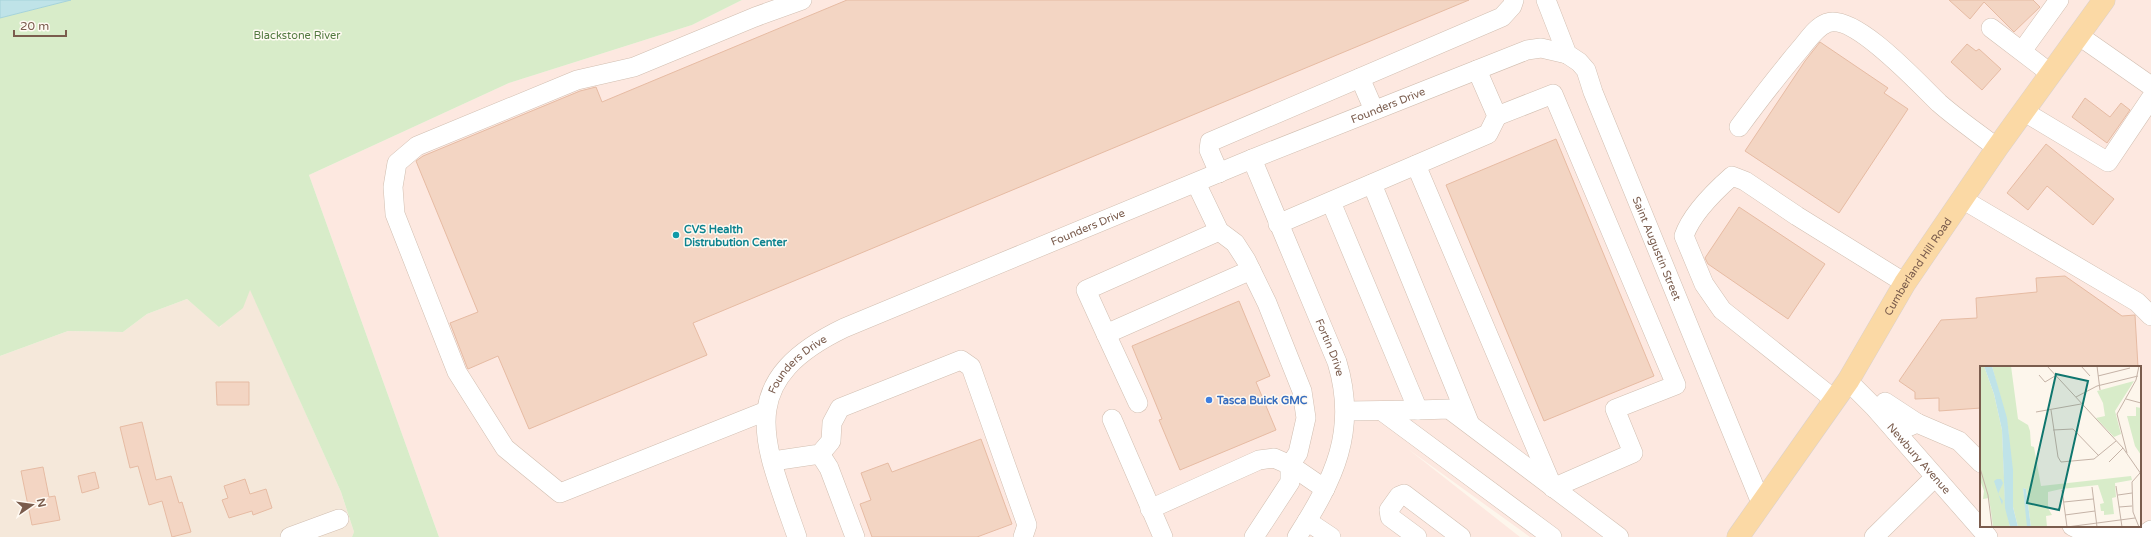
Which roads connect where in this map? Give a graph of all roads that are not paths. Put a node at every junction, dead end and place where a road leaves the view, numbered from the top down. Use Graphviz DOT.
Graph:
graph roads {
  1 [pos="802,0"];
  2 [pos="1514,0"];
  3 [pos="1546,0"];
  4 [pos="2059,0"];
  5 [pos="2096,3"];
  6 [pos="1991,28"];
  7 [pos="2078,35"];
  8 [pos="2022,51"];
  9 [pos="1567,54"];
  10 [pos="1477,70"];
  11 [pos="2050,72"];
  12 [pos="1360,78"];
  13 [pos="2151,86"];
  14 [pos="2151,98"];
  15 [pos="1374,110"];
  16 [pos="2022,110"];
  17 [pos="1497,116"];
  18 [pos="1739,127"];
  19 [pos="1997,148"];
  20 [pos="1252,159"];
  21 [pos="1416,165"];
  22 [pos="1219,173"];
  23 [pos="1196,182"];
  24 [pos="1372,184"];
  25 [pos="1962,199"];
  26 [pos="1331,202"];
  27 [pos="1278,224"];
  28 [pos="1219,232"];
  29 [pos="1684,236"];
  30 [pos="1654,240"];
  31 [pos="1251,270"];
  32 [pos="1905,283"];
  33 [pos="2151,316"];
  34 [pos="1106,334"];
  35 [pos="1848,381"];
  36 [pos="1835,400"];
  37 [pos="1885,402"];
  38 [pos="1138,403"];
  39 [pos="1418,410"];
  40 [pos="766,411"];
  41 [pos="1346,411"];
  42 [pos="1382,411"];
  43 [pos="1112,419"];
  44 [pos="1469,422"];
  45 [pos="1917,423"];
  46 [pos="1896,432"];
  47 [pos="820,454"];
  48 [pos="773,461"];
  49 [pos="1980,462"];
  50 [pos="1290,465"];
  51 [pos="1935,477"];
  52 [pos="1553,488"];
  53 [pos="1325,490"];
  54 [pos="1761,503"];
  55 [pos="1150,509"];
  56 [pos="339,519"];
  57 [pos="2074,527"];
  58 [pos="1302,529"];
  59 [pos="2151,530"];
  60 [pos="290,537"];
  61 [pos="797,537"];
  62 [pos="855,537"];
  63 [pos="1023,537"];
  64 [pos="1163,537"];
  65 [pos="1254,537"];
  66 [pos="1331,537"];
  67 [pos="1417,537"];
  68 [pos="1461,537"];
  69 [pos="1552,537"];
  70 [pos="1618,537"];
  71 [pos="1738,537"];
  72 [pos="1874,537"];
  73 [pos="1988,537"];
  1 -- 40 [label="street"];
  2 -- 12 [label="street"];
  3 -- 9 [label="street"];
  4 -- 8 [label="street"];
  5 -- 7 [label="main road, Cumberland Hill Road"];
  6 -- 8 [label="street"];
  7 -- 11 [label="main road, Cumberland Hill Road"];
  7 -- 13 [label="street"];
  8 -- 11 [label="street"];
  9 -- 10 [label="street, Founders Drive"];
  9 -- 30 [label="street, Saint Augustin Street"];
  10 -- 15 [label="street, Founders Drive"];
  10 -- 17 [label="street"];
  11 -- 16 [label="main road, Cumberland Hill Road"];
  12 -- 15 [label="street"];
  12 -- 22 [label="street"];
  14 -- 16 [label="street"];
  15 -- 20 [label="street, Founders Drive"];
  16 -- 19 [label="main road, Cumberland Hill Road"];
  17 -- 21 [label="street"];
  17 -- 52 [label="street"];
  18 -- 19 [label="street"];
  19 -- 25 [label="main road, Cumberland Hill Road"];
  20 -- 22 [label="street, Founders Drive"];
  20 -- 27 [label="street, Fortin Drive"];
  21 -- 24 [label="street"];
  21 -- 52 [label="street"];
  22 -- 23 [label="street, Founders Drive"];
  23 -- 28 [label="street"];
  23 -- 40 [label="street, Founders Drive"];
  24 -- 26 [label="street"];
  24 -- 44 [label="street"];
  25 -- 32 [label="main road, Cumberland Hill Road"];
  25 -- 33 [label="street"];
  26 -- 27 [label="street"];
  26 -- 39 [label="street"];
  27 -- 41 [label="street, Fortin Drive"];
  28 -- 31 [label="street"];
  28 -- 34 [label="street"];
  29 -- 30 [label="street"];
  29 -- 32 [label="street"];
  29 -- 36 [label="street"];
  30 -- 54 [label="street, Saint Augustin Street"];
  31 -- 34 [label="street"];
  31 -- 50 [label="street"];
  32 -- 35 [label="main road, Cumberland Hill Road"];
  34 -- 38 [label="street"];
  35 -- 36 [label="main road, Cumberland Hill Road"];
  35 -- 46 [label="street, Newbury Avenue"];
  36 -- 54 [label="main road, Cumberland Hill Road"];
  37 -- 45 [label="street"];
  39 -- 42 [label="street"];
  39 -- 44 [label="street"];
  40 -- 48 [label="street, Founders Drive"];
  41 -- 42 [label="street"];
  41 -- 53 [label="street, Fortin Drive"];
  42 -- 69 [label="street"];
  43 -- 55 [label="street"];
  44 -- 52 [label="street"];
  45 -- 46 [label="street"];
  45 -- 49 [label="street"];
  46 -- 51 [label="street, Newbury Avenue"];
  47 -- 48 [label="street"];
  47 -- 62 [label="street"];
  47 -- 63 [label="street"];
  48 -- 61 [label="street, Founders Drive"];
  50 -- 53 [label="street"];
  50 -- 55 [label="street"];
  50 -- 65 [label="street"];
  51 -- 72 [label="street"];
  51 -- 73 [label="street, Newbury Avenue"];
  52 -- 70 [label="street"];
  53 -- 58 [label="street, Fortin Drive"];
  54 -- 71 [label="main road, Cumberland Hill Road"];
  55 -- 64 [label="street"];
  56 -- 60 [label="street"];
  57 -- 59 [label="street"];
  58 -- 66 [label="street"];
  67 -- 68 [label="street"];
}
